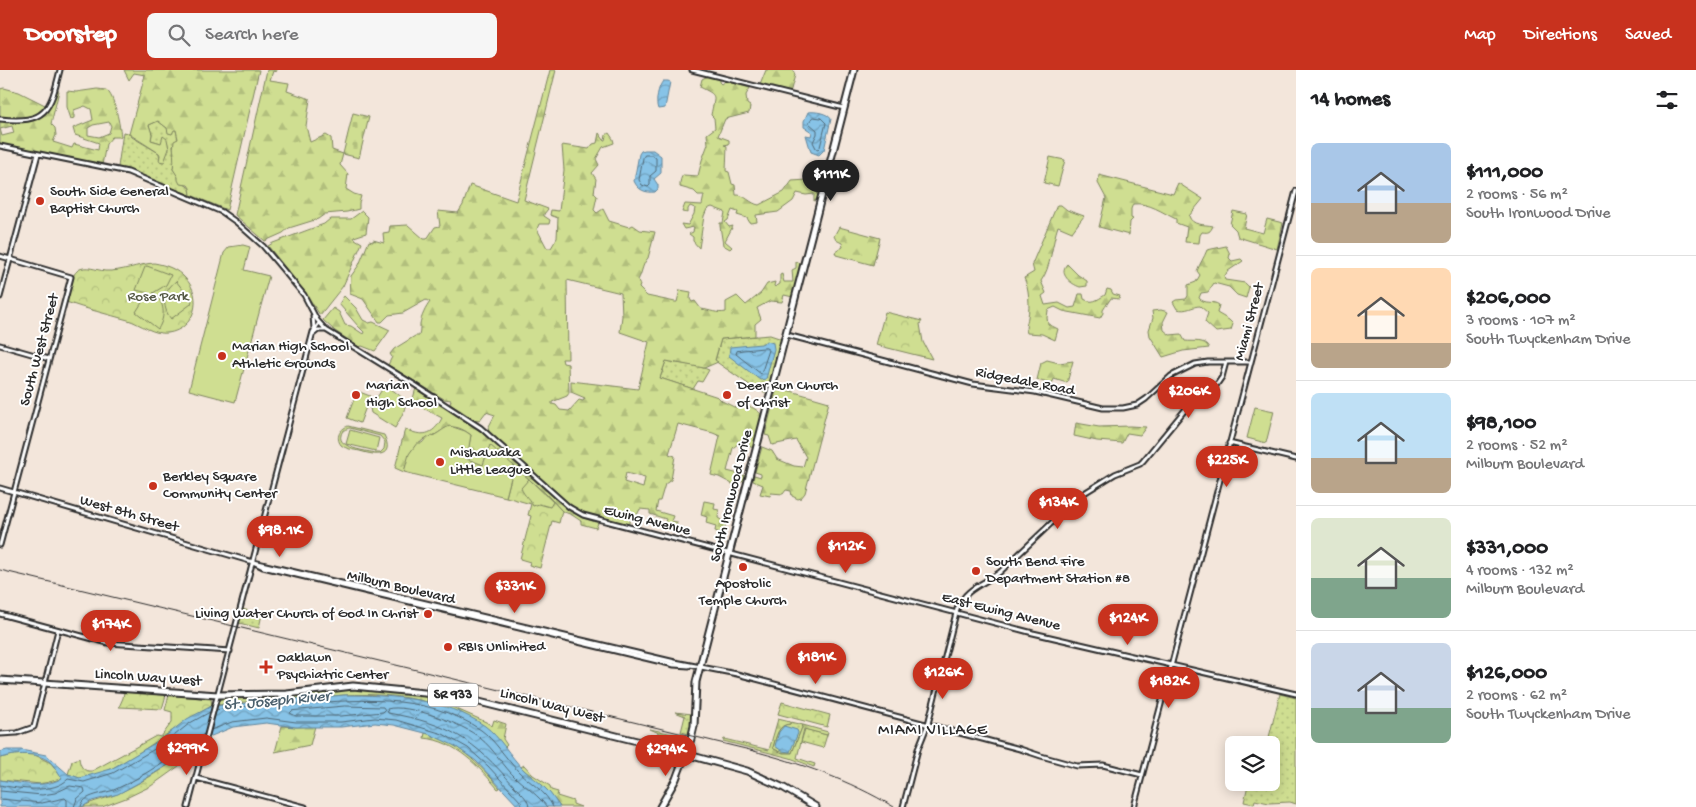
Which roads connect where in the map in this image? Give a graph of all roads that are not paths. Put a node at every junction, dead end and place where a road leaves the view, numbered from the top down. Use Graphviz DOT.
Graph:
graph roads {
  1 [pos="60,70"];
  2 [pos="692,70"];
  3 [pos="854,70"];
  4 [pos="844,108"];
  5 [pos="0,119"];
  6 [pos="0,146"];
  7 [pos="38,154"];
  8 [pos="1296,190"];
  9 [pos="0,256"];
  10 [pos="10,259"];
  11 [pos="0,297"];
  12 [pos="313,312"];
  13 [pos="319,323"];
  14 [pos="314,330"];
  15 [pos="326,330"];
  16 [pos="312,335"];
  17 [pos="786,335"];
  18 [pos="0,345"];
  19 [pos="49,359"];
  20 [pos="1226,362"];
  21 [pos="1251,362"];
  22 [pos="1229,444"];
  23 [pos="1296,459"];
  24 [pos="0,488"];
  25 [pos="14,492"];
  26 [pos="0,545"];
  27 [pos="730,553"];
  28 [pos="253,562"];
  29 [pos="956,613"];
  30 [pos="0,614"];
  31 [pos="58,630"];
  32 [pos="230,651"];
  33 [pos="1171,665"];
  34 [pos="698,666"];
  35 [pos="0,680"];
  36 [pos="44,683"];
  37 [pos="1296,694"];
  38 [pos="217,698"];
  39 [pos="928,724"];
  40 [pos="0,734"];
  41 [pos="686,754"];
  42 [pos="1142,775"];
  43 [pos="196,778"];
  44 [pos="188,807"];
  45 [pos="305,807"];
  46 [pos="660,807"];
  47 [pos="816,807"];
  48 [pos="903,807"];
  49 [pos="1134,807"];
  1 -- 5 [label="street"];
  2 -- 4 [label="street"];
  3 -- 4 [label="main road, South Ironwood Drive"];
  4 -- 17 [label="main road, South Ironwood Drive"];
  6 -- 7 [label="street, Ewing Avenue"];
  7 -- 10 [label="street"];
  7 -- 12 [label="street, Ewing Avenue"];
  8 -- 21 [label="street, Miami Street"];
  9 -- 10 [label="street"];
  10 -- 11 [label="street"];
  10 -- 19 [label="street, South West Street"];
  12 -- 13 [label="street, Ewing Avenue"];
  12 -- 14 [label="street"];
  13 -- 14 [label="street"];
  13 -- 15 [label="street, Ewing Avenue"];
  14 -- 16 [label="street"];
  15 -- 16 [label="street"];
  15 -- 27 [label="street, Ewing Avenue"];
  16 -- 28 [label="street"];
  17 -- 20 [label="street, Ridgedale Road"];
  17 -- 27 [label="main road, South Ironwood Drive"];
  18 -- 19 [label="street"];
  19 -- 25 [label="street, South West Street"];
  20 -- 21 [label="street, Ridgedale Road"];
  20 -- 29 [label="street"];
  21 -- 22 [label="street, Miami Street"];
  22 -- 23 [label="street"];
  22 -- 33 [label="street, Miami Street"];
  24 -- 25 [label="street, West 8th Street"];
  25 -- 26 [label="street, South West Street"];
  25 -- 28 [label="street, West 8th Street"];
  27 -- 29 [label="street, East Ewing Avenue"];
  27 -- 34 [label="main road, South Ironwood Drive"];
  28 -- 32 [label="street"];
  28 -- 34 [label="street, Milburn Boulevard"];
  29 -- 33 [label="street, East Ewing Avenue"];
  29 -- 39 [label="street"];
  30 -- 31 [label="street"];
  31 -- 32 [label="street"];
  31 -- 36 [label="street"];
  32 -- 38 [label="street"];
  33 -- 37 [label="street, East Ewing Avenue"];
  33 -- 42 [label="street, Miami Street"];
  34 -- 39 [label="street, Milburn Boulevard"];
  34 -- 41 [label="main road, South Ironwood Drive"];
  35 -- 36 [label="main road, Lincoln Way West / SR 933"];
  36 -- 38 [label="main road, Lincoln Way West / SR 933"];
  36 -- 40 [label="street"];
  38 -- 41 [label="main road, Lincoln Way West / SR 933"];
  38 -- 43 [label="street"];
  39 -- 42 [label="street, Milburn Boulevard"];
  39 -- 48 [label="street"];
  41 -- 46 [label="main road, South Ironwood Drive"];
  41 -- 47 [label="main road, Lincoln Way West / SR 933"];
  42 -- 49 [label="street, Miami Street"];
  43 -- 44 [label="street"];
  43 -- 45 [label="street"];
}
